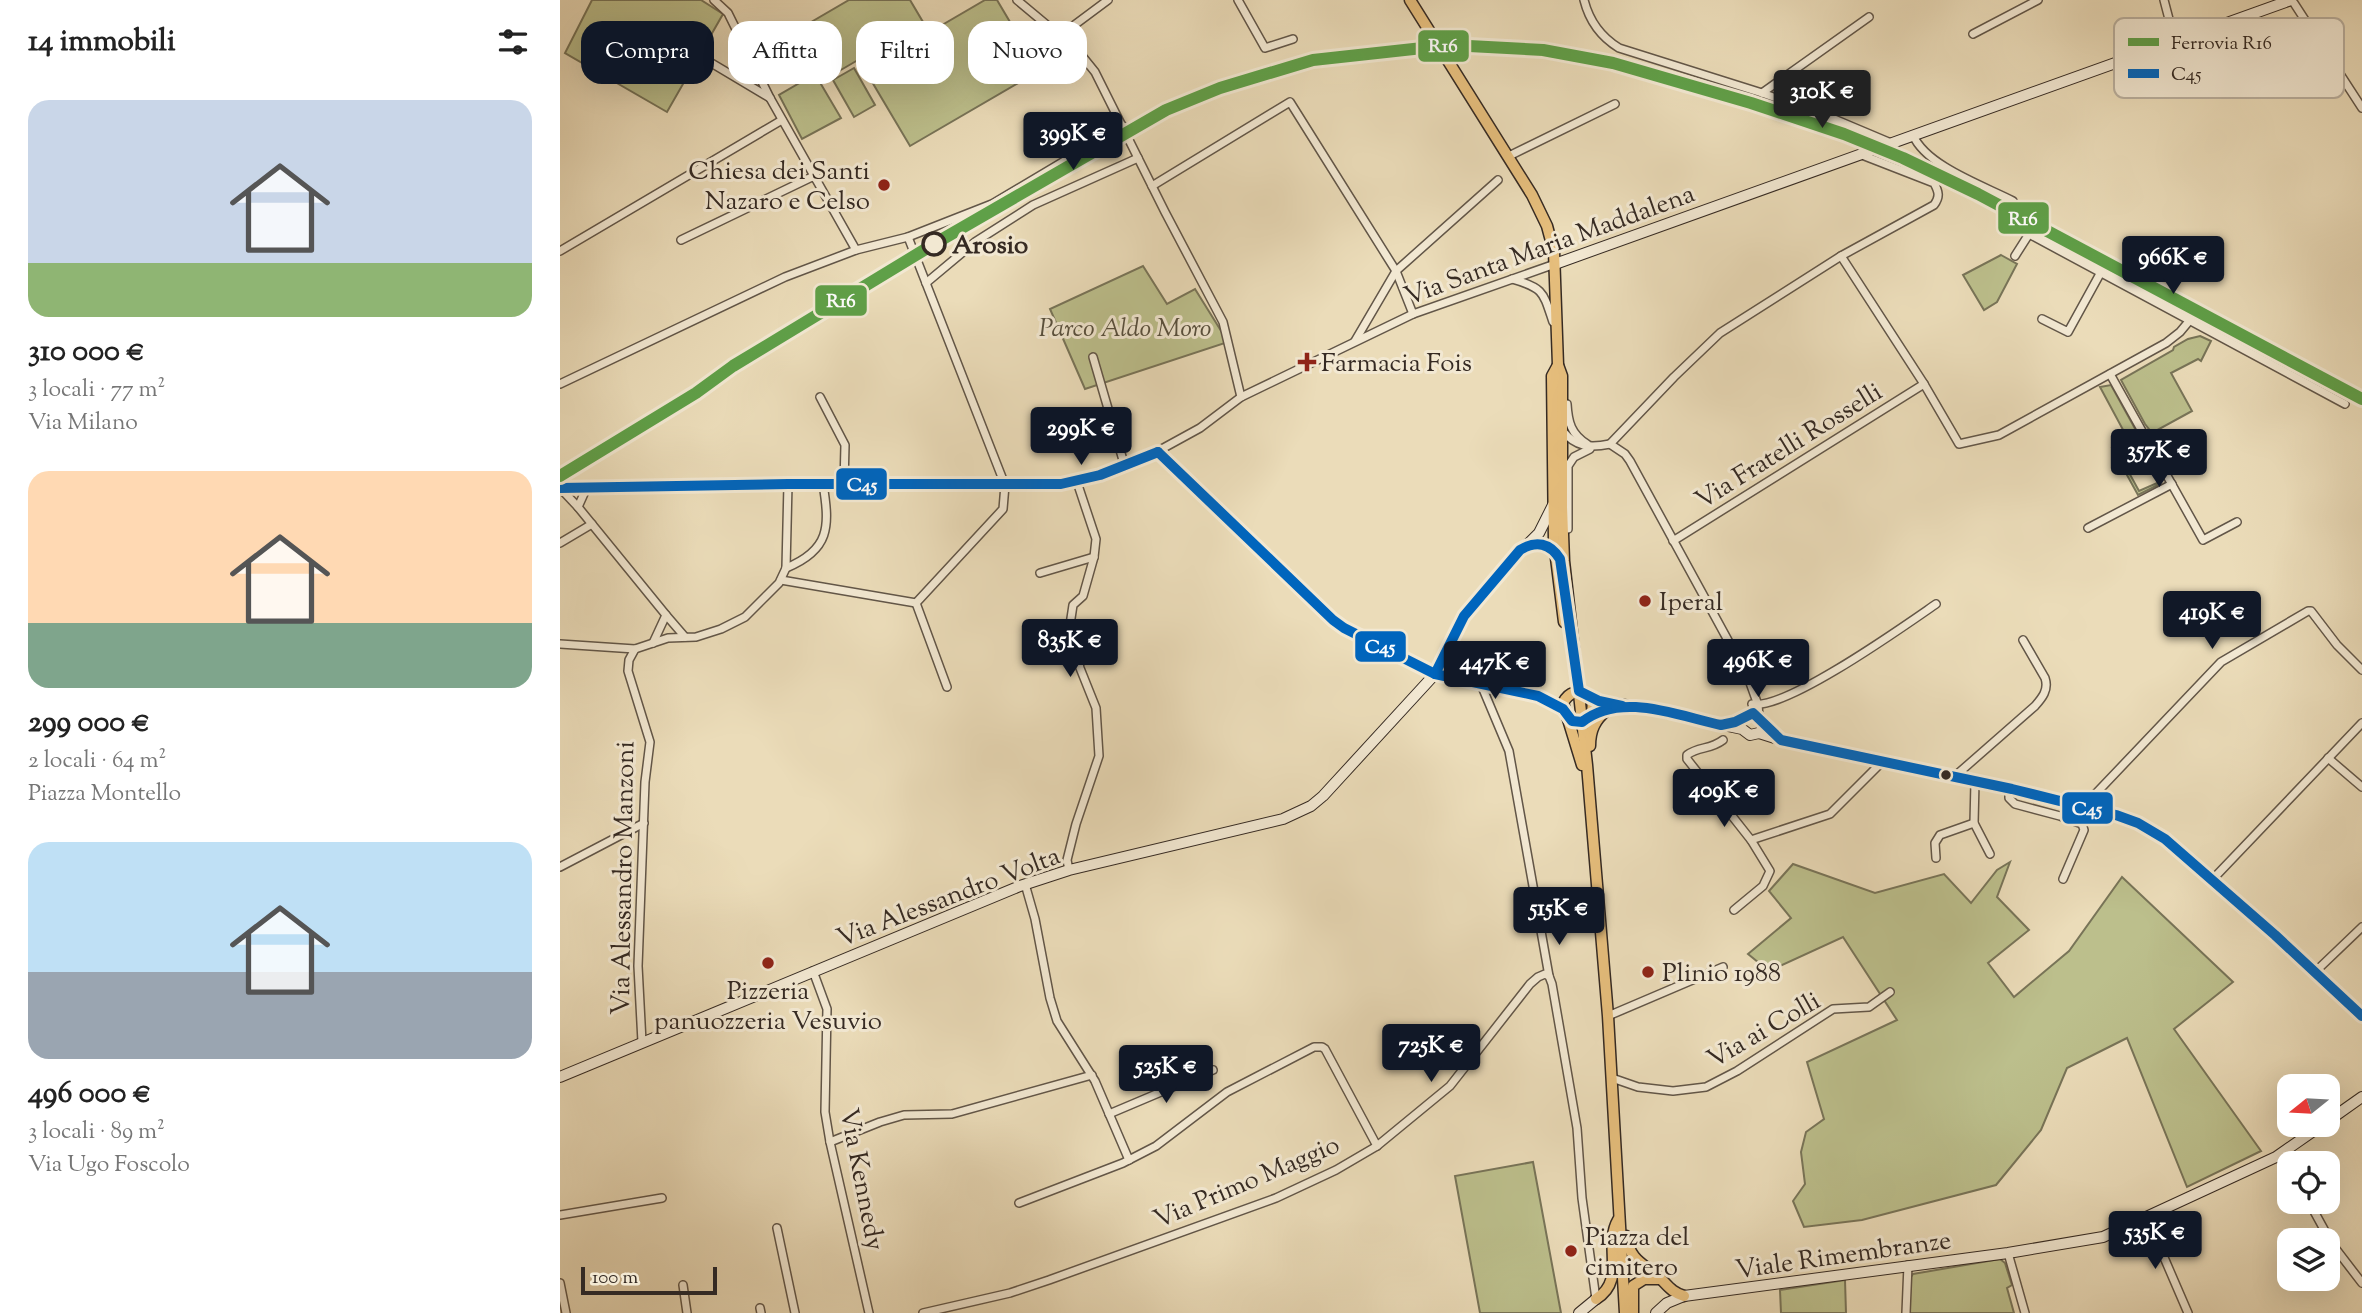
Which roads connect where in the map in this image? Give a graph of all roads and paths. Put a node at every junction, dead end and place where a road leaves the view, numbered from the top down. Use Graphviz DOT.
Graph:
graph roads {
  1 [pos="714,0"];
  2 [pos="1017,0"];
  3 [pos="1108,0"];
  4 [pos="1238,0"];
  5 [pos="1410,0"];
  6 [pos="1584,0"];
  7 [pos="2038,0"];
  8 [pos="2164,0"];
  9 [pos="2292,0"];
  10 [pos="1869,17"];
  11 [pos="2169,18"];
  12 [pos="2242,18"];
  13 [pos="2304,18"];
  14 [pos="1043,21"];
  15 [pos="1080,21"];
  16 [pos="1973,34"];
  17 [pos="1293,39"];
  18 [pos="1087,62"];
  19 [pos="2114,64"];
  20 [pos="714,65"];
  21 [pos="2344,80"];
  22 [pos="1762,93"];
  23 [pos="770,98"];
  24 [pos="1615,104"];
  25 [pos="2362,108"];
  26 [pos="782,120"];
  27 [pos="1123,126"];
  28 [pos="1913,135"];
  29 [pos="1891,144"];
  30 [pos="1861,154"];
  31 [pos="1509,156"];
  32 [pos="1138,158"];
  33 [pos="816,175"];
  34 [pos="1497,180"];
  35 [pos="1152,186"];
  36 [pos="2013,201"];
  37 [pos="908,237"];
  38 [pos="681,240"];
  39 [pos="856,250"];
  40 [pos="560,251"];
  41 [pos="1841,256"];
  42 [pos="2015,256"];
  43 [pos="1555,264"];
  44 [pos="1396,271"];
  45 [pos="2101,272"];
  46 [pos="1512,279"];
  47 [pos="926,284"];
  48 [pos="1413,314"];
  49 [pos="2042,319"];
  50 [pos="2190,320"];
  51 [pos="1557,332"];
  52 [pos="1354,342"];
  53 [pos="1093,357"];
  54 [pos="2110,374"];
  55 [pos="1557,378"];
  56 [pos="560,384"];
  57 [pos="1924,384"];
  58 [pos="820,397"];
  59 [pos="1241,397"];
  60 [pos="2345,404"];
  61 [pos="1565,426"];
  62 [pos="1610,444"];
  63 [pos="1594,447"];
  64 [pos="1158,452"];
  65 [pos="1125,467"];
  66 [pos="1077,482"];
  67 [pos="788,484"];
  68 [pos="823,484"];
  69 [pos="844,484"];
  70 [pos="2172,484"];
  71 [pos="1005,485"];
  72 [pos="587,486"];
  73 [pos="560,488"];
  74 [pos="1553,505"];
  75 [pos="578,507"];
  76 [pos="2237,522"];
  77 [pos="592,524"];
  78 [pos="2088,528"];
  79 [pos="1673,541"];
  80 [pos="560,543"];
  81 [pos="1528,544"];
  82 [pos="1555,551"];
  83 [pos="1094,557"];
  84 [pos="1564,561"];
  85 [pos="786,568"];
  86 [pos="1040,573"];
  87 [pos="781,580"];
  88 [pos="916,603"];
  89 [pos="1936,604"];
  90 [pos="666,615"];
  91 [pos="685,637"];
  92 [pos="2023,640"];
  93 [pos="653,643"];
  94 [pos="560,644"];
  95 [pos="635,649"];
  96 [pos="1575,661"];
  97 [pos="2362,670"];
  98 [pos="1435,674"];
  99 [pos="1480,682"];
  100 [pos="947,687"];
  101 [pos="1580,693"];
  102 [pos="1779,699"];
  103 [pos="1620,706"];
  104 [pos="1607,710"];
  105 [pos="1576,717"];
  106 [pos="1754,718"];
  107 [pos="2362,723"];
  108 [pos="1723,740"];
  109 [pos="2328,758"];
  110 [pos="1882,762"];
  111 [pos="1584,765"];
  112 [pos="1954,777"];
  113 [pos="1975,782"];
  114 [pos="2362,787"];
  115 [pos="2009,789"];
  116 [pos="2083,807"];
  117 [pos="644,823"];
  118 [pos="1974,823"];
  119 [pos="1751,840"];
  120 [pos="1990,854"];
  121 [pos="1936,858"];
  122 [pos="560,867"];
  123 [pos="1069,870"];
  124 [pos="2063,879"];
  125 [pos="2212,880"];
  126 [pos="1025,884"];
  127 [pos="1734,910"];
  128 [pos="2362,927"];
  129 [pos="1723,967"];
  130 [pos="813,971"];
  131 [pos="2315,972"];
  132 [pos="1549,976"];
  133 [pos="1891,992"];
  134 [pos="1608,1016"];
  135 [pos="2362,1016"];
  136 [pos="642,1042"];
  137 [pos="1213,1070"];
  138 [pos="1092,1075"];
  139 [pos="560,1077"];
  140 [pos="1612,1078"];
  141 [pos="2362,1097"];
  142 [pos="2340,1113"];
  143 [pos="1109,1114"];
  144 [pos="2305,1138"];
  145 [pos="830,1142"];
  146 [pos="1377,1146"];
  147 [pos="2287,1151"];
  148 [pos="2277,1157"];
  149 [pos="1129,1160"];
  150 [pos="662,1198"];
  151 [pos="1019,1203"];
  152 [pos="2316,1214"];
  153 [pos="560,1215"];
  154 [pos="1620,1216"];
  155 [pos="2147,1218"];
  156 [pos="777,1228"];
  157 [pos="2008,1253"];
  158 [pos="1908,1265"];
  159 [pos="1661,1279"];
  160 [pos="560,1283"];
  161 [pos="2362,1283"];
  162 [pos="683,1285"];
  163 [pos="1684,1296"];
  164 [pos="1596,1299"];
  165 [pos="566,1313"];
  166 [pos="687,1313"];
  167 [pos="796,1313"];
  168 [pos="869,1313"];
  169 [pos="923,1313"];
  170 [pos="1579,1313"];
  171 [pos="1598,1313"];
  172 [pos="1625,1313"];
  173 [pos="1633,1313"];
  174 [pos="1656,1313"];
  175 [pos="1906,1313"];
  176 [pos="2025,1313"];
  177 [pos="2188,1313"];
  1 -- 23 [label="street"];
  2 -- 14 [label="street"];
  3 -- 15 [label="street"];
  4 -- 17 [label="street"];
  5 -- 31 [label="main road"];
  6 -- 22 [label="street"];
  7 -- 16 [label="street"];
  8 -- 11 [label="street"];
  9 -- 12 [label="street, Via Santa Maria Maddalena"];
  9 -- 13 [label="street"];
  10 -- 22 [label="street"];
  18 -- 27 [label="street"];
  19 -- 28 [label="street, Via Santa Maria Maddalena"];
  20 -- 23 [label="street"];
  21 -- 25 [label="street"];
  22 -- 29 [label="street"];
  23 -- 26 [label="street"];
  24 -- 31 [label="street"];
  26 -- 33 [label="street"];
  26 -- 40 [label="street"];
  27 -- 32 [label="street"];
  27 -- 37 [label="street"];
  28 -- 29 [label="street, Via Santa Maria Maddalena"];
  28 -- 36 [label="street"];
  29 -- 30 [label="street, Via Santa Maria Maddalena"];
  30 -- 41 [label="street"];
  30 -- 43 [label="street, Via Santa Maria Maddalena"];
  31 -- 43 [label="main road"];
  32 -- 35 [label="street"];
  32 -- 47 [label="street"];
  33 -- 38 [label="street"];
  33 -- 39 [label="street"];
  34 -- 44 [label="street"];
  35 -- 44 [label="street"];
  35 -- 59 [label="street"];
  37 -- 39 [label="street"];
  37 -- 47 [label="street"];
  39 -- 56 [label="street"];
  41 -- 57 [label="street"];
  41 -- 62 [label="street"];
  42 -- 45 [label="street"];
  43 -- 46 [label="street, Via Santa Maria Maddalena"];
  43 -- 51 [label="main road"];
  44 -- 48 [label="street"];
  44 -- 52 [label="street"];
  45 -- 49 [label="street"];
  45 -- 50 [label="street"];
  46 -- 48 [label="street, Via Santa Maria Maddalena"];
  46 -- 51 [label="street"];
  47 -- 71 [label="street"];
  48 -- 52 [label="street, Via Santa Maria Maddalena"];
  50 -- 54 [label="street"];
  50 -- 60 [label="street"];
  51 -- 55 [label="main road"];
  52 -- 59 [label="street, Via Santa Maria Maddalena"];
  53 -- 65 [label="street"];
  54 -- 57 [label="street"];
  54 -- 70 [label="street"];
  55 -- 61 [label="main road"];
  55 -- 74 [label="main road"];
  57 -- 79 [label="street, Via Fratelli Rosselli"];
  58 -- 69 [label="street"];
  59 -- 64 [label="street, Via Santa Maria Maddalena"];
  61 -- 63 [label="street"];
  61 -- 84 [label="main road"];
  62 -- 63 [label="street"];
  62 -- 79 [label="street"];
  63 -- 84 [label="street"];
  64 -- 65 [label="street, Via Santa Maria Maddalena"];
  64 -- 98 [label="street"];
  65 -- 66 [label="street, Via Santa Maria Maddalena"];
  66 -- 71 [label="street, Via Santa Maria Maddalena"];
  66 -- 83 [label="street"];
  67 -- 68 [label="street, Via Santa Maria Maddalena"];
  67 -- 72 [label="street, Via Santa Maria Maddalena"];
  67 -- 85 [label="street"];
  68 -- 69 [label="street, Via Santa Maria Maddalena"];
  68 -- 85 [label="street"];
  69 -- 71 [label="street, Via Santa Maria Maddalena"];
  70 -- 76 [label="street"];
  70 -- 78 [label="street"];
  71 -- 88 [label="street"];
  72 -- 73 [label="street, Via Santa Maria Maddalena"];
  72 -- 75 [label="street"];
  73 -- 75 [label="street"];
  74 -- 81 [label="street, Via Alessandro Volta"];
  74 -- 82 [label="main road"];
  75 -- 77 [label="street"];
  77 -- 80 [label="street"];
  77 -- 90 [label="street"];
  79 -- 106 [label="street"];
  81 -- 82 [label="street"];
  81 -- 98 [label="street, Via Alessandro Volta"];
  82 -- 96 [label="main road"];
  82 -- 101 [label="main road"];
  83 -- 86 [label="street"];
  83 -- 123 [label="street"];
  84 -- 96 [label="main road"];
  85 -- 87 [label="street"];
  87 -- 88 [label="street"];
  87 -- 91 [label="street"];
  88 -- 100 [label="street"];
  89 -- 102 [label="street"];
  90 -- 91 [label="street"];
  90 -- 93 [label="street"];
  91 -- 93 [label="street"];
  92 -- 112 [label="street"];
  93 -- 95 [label="street"];
  94 -- 95 [label="street"];
  95 -- 117 [label="street, Via Alessandro Manzoni"];
  96 -- 101 [label="main road"];
  97 -- 116 [label="street"];
  98 -- 99 [label="street"];
  98 -- 123 [label="street, Via Alessandro Volta"];
  99 -- 105 [label="street"];
  99 -- 132 [label="street"];
  101 -- 103 [label="street"];
  101 -- 105 [label="main road"];
  101 -- 105 [label="main road"];
  102 -- 106 [label="street"];
  102 -- 106 [label="street"];
  103 -- 104 [label="street"];
  103 -- 106 [label="street"];
  104 -- 105 [label="street"];
  104 -- 111 [label="main road"];
  105 -- 111 [label="main road"];
  106 -- 110 [label="street"];
  107 -- 109 [label="street"];
  108 -- 119 [label="street"];
  109 -- 114 [label="street"];
  109 -- 125 [label="street"];
  110 -- 112 [label="street"];
  110 -- 119 [label="street"];
  111 -- 134 [label="main road"];
  112 -- 113 [label="street"];
  113 -- 115 [label="street"];
  113 -- 118 [label="street"];
  115 -- 116 [label="street"];
  115 -- 124 [label="street"];
  116 -- 125 [label="street"];
  117 -- 122 [label="street"];
  117 -- 136 [label="street, Via Alessandro Manzoni"];
  118 -- 120 [label="street"];
  118 -- 121 [label="street"];
  119 -- 127 [label="street"];
  123 -- 126 [label="street, Via Alessandro Volta"];
  125 -- 131 [label="street"];
  126 -- 130 [label="street, Via Alessandro Volta"];
  126 -- 138 [label="street"];
  128 -- 131 [label="street"];
  129 -- 134 [label="street"];
  130 -- 136 [label="street, Via Alessandro Volta"];
  130 -- 145 [label="street, Via Kennedy"];
  131 -- 135 [label="street"];
  132 -- 146 [label="street, Via Primo Maggio"];
  132 -- 164 [label="street"];
  133 -- 140 [label="street, Via ai Colli"];
  134 -- 140 [label="main road"];
  136 -- 139 [label="street, Via Alessandro Volta"];
  137 -- 143 [label="street"];
  138 -- 143 [label="street"];
  138 -- 145 [label="street"];
  140 -- 154 [label="main road"];
  141 -- 142 [label="street"];
  143 -- 149 [label="street"];
  144 -- 147 [label="street, Viale Rimembranze"];
  145 -- 168 [label="street, Via Kennedy"];
  146 -- 149 [label="street"];
  146 -- 169 [label="street, Via Primo Maggio"];
  148 -- 155 [label="street, Viale Rimembranze"];
  149 -- 151 [label="street"];
  150 -- 153 [label="street"];
  152 -- 161 [label="street"];
  154 -- 159 [label="main road"];
  154 -- 164 [label="main road"];
  154 -- 172 [label="main road"];
  155 -- 157 [label="street, Viale Rimembranze"];
  155 -- 177 [label="street"];
  156 -- 167 [label="street"];
  157 -- 158 [label="street, Viale Rimembranze"];
  157 -- 176 [label="street"];
  158 -- 163 [label="street, Viale Rimembranze"];
  158 -- 175 [label="street"];
  159 -- 163 [label="main road"];
  159 -- 173 [label="main road"];
  160 -- 165 [label="street"];
  162 -- 166 [label="street"];
  163 -- 174 [label="street"];
  164 -- 170 [label="street"];
  164 -- 171 [label="street"];
}
